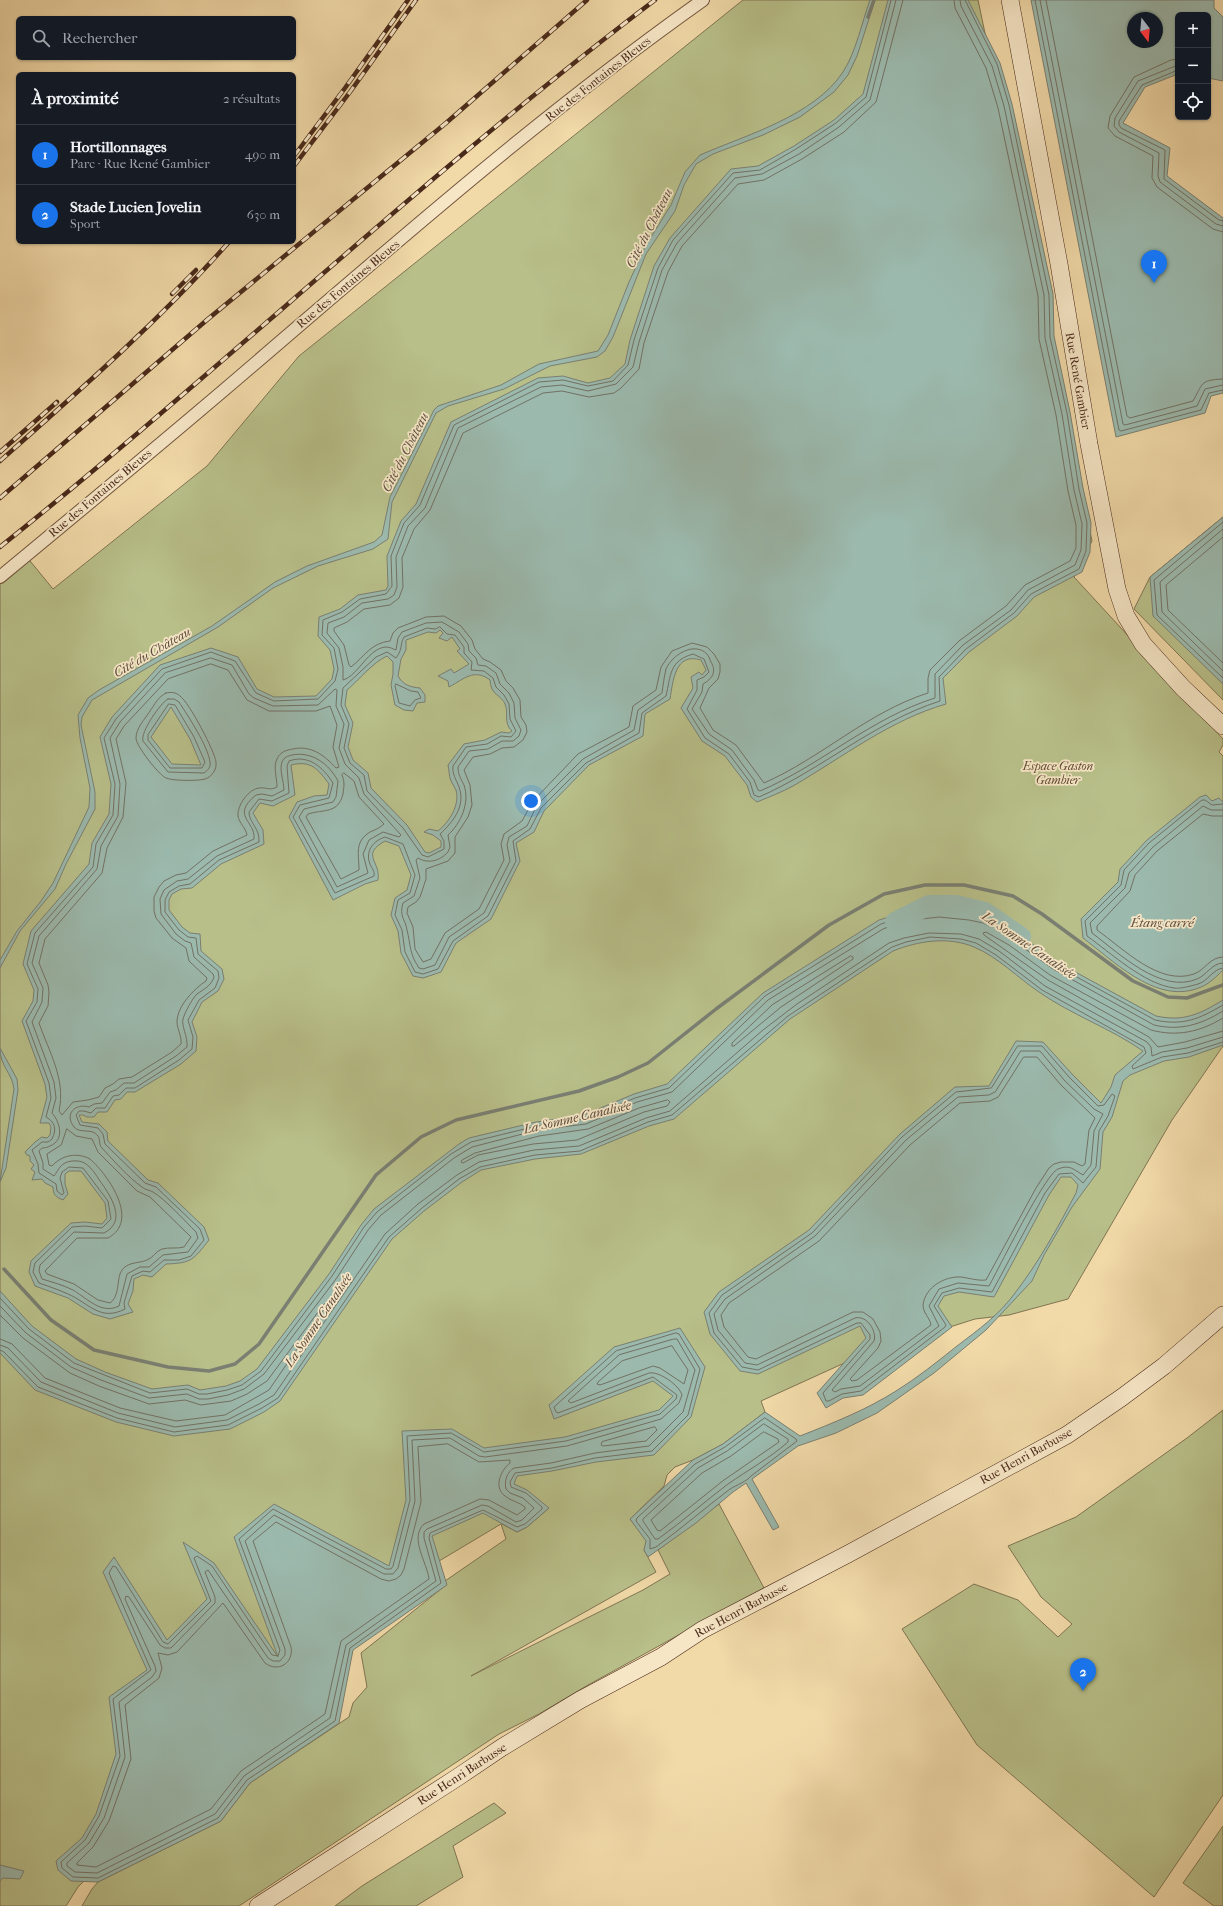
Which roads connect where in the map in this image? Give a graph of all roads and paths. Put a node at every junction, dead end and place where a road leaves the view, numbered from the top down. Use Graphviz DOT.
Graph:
graph roads {
  1 [pos="703,0"];
  2 [pos="1010,0"];
  3 [pos="0,578"];
  4 [pos="1223,726"];
  5 [pos="1223,1315"];
  6 [pos="258,1906"];
  1 -- 3 [label="street, Rue des Fontaines Bleues"];
  2 -- 4 [label="street, Rue René Gambier"];
  5 -- 6 [label="street, Rue Henri Barbusse"];
}
